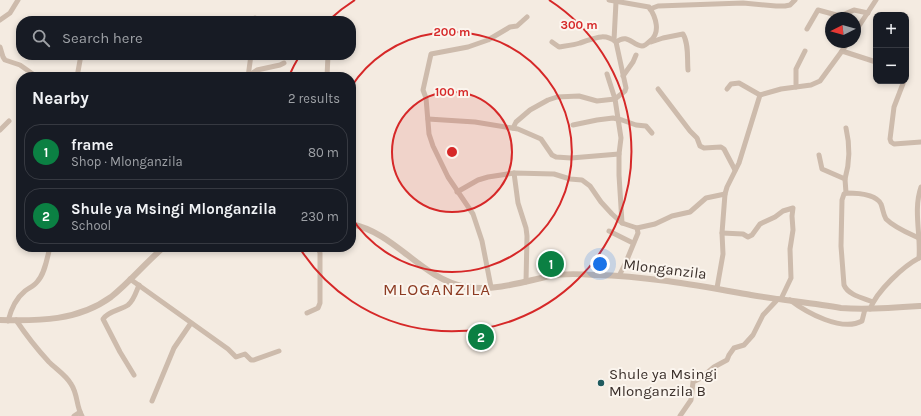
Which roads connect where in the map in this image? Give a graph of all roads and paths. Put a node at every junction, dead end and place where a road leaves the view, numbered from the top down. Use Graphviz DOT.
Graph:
graph roads {
  1 [pos="18,0"];
  2 [pos="609,0"];
  3 [pos="795,0"];
  4 [pos="876,0"];
  5 [pos="616,2"];
  6 [pos="679,3"];
  7 [pos="650,9"];
  8 [pos="868,13"];
  9 [pos="527,17"];
  10 [pos="0,20"];
  11 [pos="861,23"];
  12 [pos="807,29"];
  13 [pos="615,41"];
  14 [pos="552,42"];
  15 [pos="650,42"];
  16 [pos="0,47"];
  17 [pos="844,48"];
  18 [pos="842,51"];
  19 [pos="805,52"];
  20 [pos="636,55"];
  21 [pos="80,60"];
  22 [pos="250,60"];
  23 [pos="328,60"];
  24 [pos="873,61"];
  25 [pos="284,62"];
  26 [pos="688,70"];
  27 [pos="30,72"];
  28 [pos="78,72"];
  29 [pos="249,72"];
  30 [pos="254,72"];
  31 [pos="327,72"];
  32 [pos="607,74"];
  33 [pos="623,76"];
  34 [pos="903,84"];
  35 [pos="796,87"];
  36 [pos="658,89"];
  37 [pos="727,89"];
  38 [pos="760,95"];
  39 [pos="615,99"];
  40 [pos="428,119"];
  41 [pos="618,119"];
  42 [pos="8,121"];
  43 [pos="573,125"];
  44 [pos="513,128"];
  45 [pos="846,128"];
  46 [pos="0,130"];
  47 [pos="652,133"];
  48 [pos="921,142"];
  49 [pos="619,154"];
  50 [pos="819,155"];
  51 [pos="735,170"];
  52 [pos="514,173"];
  53 [pos="845,179"];
  54 [pos="921,187"];
  55 [pos="457,192"];
  56 [pos="846,192"];
  57 [pos="725,194"];
  58 [pos="622,223"];
  59 [pos="356,225"];
  60 [pos="637,228"];
  61 [pos="609,231"];
  62 [pos="722,233"];
  63 [pos="919,238"];
  64 [pos="633,244"];
  65 [pos="48,252"];
  66 [pos="159,252"];
  67 [pos="320,252"];
  68 [pos="920,258"];
  69 [pos="619,276"];
  70 [pos="130,279"];
  71 [pos="526,282"];
  72 [pos="139,285"];
  73 [pos="491,287"];
  74 [pos="717,288"];
  75 [pos="780,299"];
  76 [pos="789,300"];
  77 [pos="873,302"];
  78 [pos="921,306"];
  79 [pos="867,309"];
  80 [pos="307,313"];
  81 [pos="0,320"];
  82 [pos="8,320"];
  83 [pos="16,320"];
  84 [pos="191,323"];
  85 [pos="279,351"];
  86 [pos="134,375"];
  87 [pos="152,401"];
  88 [pos="81,414"];
  89 [pos="74,416"];
  90 [pos="680,416"];
  1 -- 10 [label="street"];
  2 -- 5 [label="street"];
  3 -- 6 [label="street"];
  4 -- 8 [label="street"];
  5 -- 7 [label="street"];
  5 -- 13 [label="street"];
  6 -- 7 [label="street"];
  7 -- 15 [label="street"];
  8 -- 11 [label="street"];
  8 -- 12 [label="street"];
  9 -- 40 [label="street"];
  13 -- 14 [label="street"];
  13 -- 15 [label="street"];
  13 -- 33 [label="street"];
  15 -- 26 [label="street"];
  16 -- 27 [label="street"];
  17 -- 18 [label="street"];
  18 -- 24 [label="street"];
  18 -- 35 [label="street"];
  19 -- 35 [label="street"];
  20 -- 33 [label="street"];
  21 -- 28 [label="street"];
  22 -- 29 [label="street"];
  23 -- 31 [label="street"];
  25 -- 30 [label="street"];
  32 -- 39 [label="street"];
  33 -- 39 [label="street"];
  34 -- 48 [label="street"];
  35 -- 38 [label="street"];
  36 -- 51 [label="street"];
  37 -- 38 [label="street"];
  38 -- 51 [label="street"];
  39 -- 41 [label="street"];
  39 -- 44 [label="street"];
  40 -- 44 [label="street"];
  40 -- 55 [label="street"];
  41 -- 43 [label="street"];
  41 -- 47 [label="street"];
  41 -- 49 [label="street"];
  42 -- 46 [label="street"];
  44 -- 49 [label="street"];
  45 -- 53 [label="street"];
  49 -- 58 [label="street"];
  50 -- 53 [label="street"];
  51 -- 57 [label="street"];
  52 -- 55 [label="street"];
  52 -- 58 [label="street"];
  52 -- 71 [label="street"];
  53 -- 56 [label="street"];
  54 -- 63 [label="street"];
  55 -- 73 [label="street"];
  56 -- 63 [label="street"];
  56 -- 77 [label="street"];
  57 -- 60 [label="street"];
  57 -- 62 [label="street"];
  58 -- 60 [label="street"];
  59 -- 73 [label="street, Mlonganzila"];
  60 -- 64 [label="street"];
  61 -- 64 [label="street"];
  62 -- 74 [label="street"];
  62 -- 75 [label="street"];
  63 -- 68 [label="street"];
  64 -- 69 [label="street"];
  65 -- 82 [label="street"];
  66 -- 70 [label="street"];
  67 -- 80 [label="street"];
  68 -- 77 [label="street"];
  69 -- 71 [label="street, Mlonganzila"];
  69 -- 74 [label="street, Mlonganzila"];
  70 -- 72 [label="street"];
  70 -- 83 [label="street"];
  71 -- 73 [label="street, Mlonganzila"];
  72 -- 84 [label="street"];
  72 -- 86 [label="street"];
  74 -- 75 [label="street, Mlonganzila"];
  75 -- 76 [label="street, Mlonganzila"];
  75 -- 90 [label="street"];
  76 -- 79 [label="street, Mlonganzila"];
  76 -- 79 [label="street"];
  77 -- 79 [label="street"];
  78 -- 79 [label="street, Mlonganzila"];
  81 -- 82 [label="street"];
  82 -- 83 [label="street"];
  83 -- 88 [label="street"];
  84 -- 85 [label="street"];
  84 -- 87 [label="street"];
  88 -- 89 [label="street"];
}
